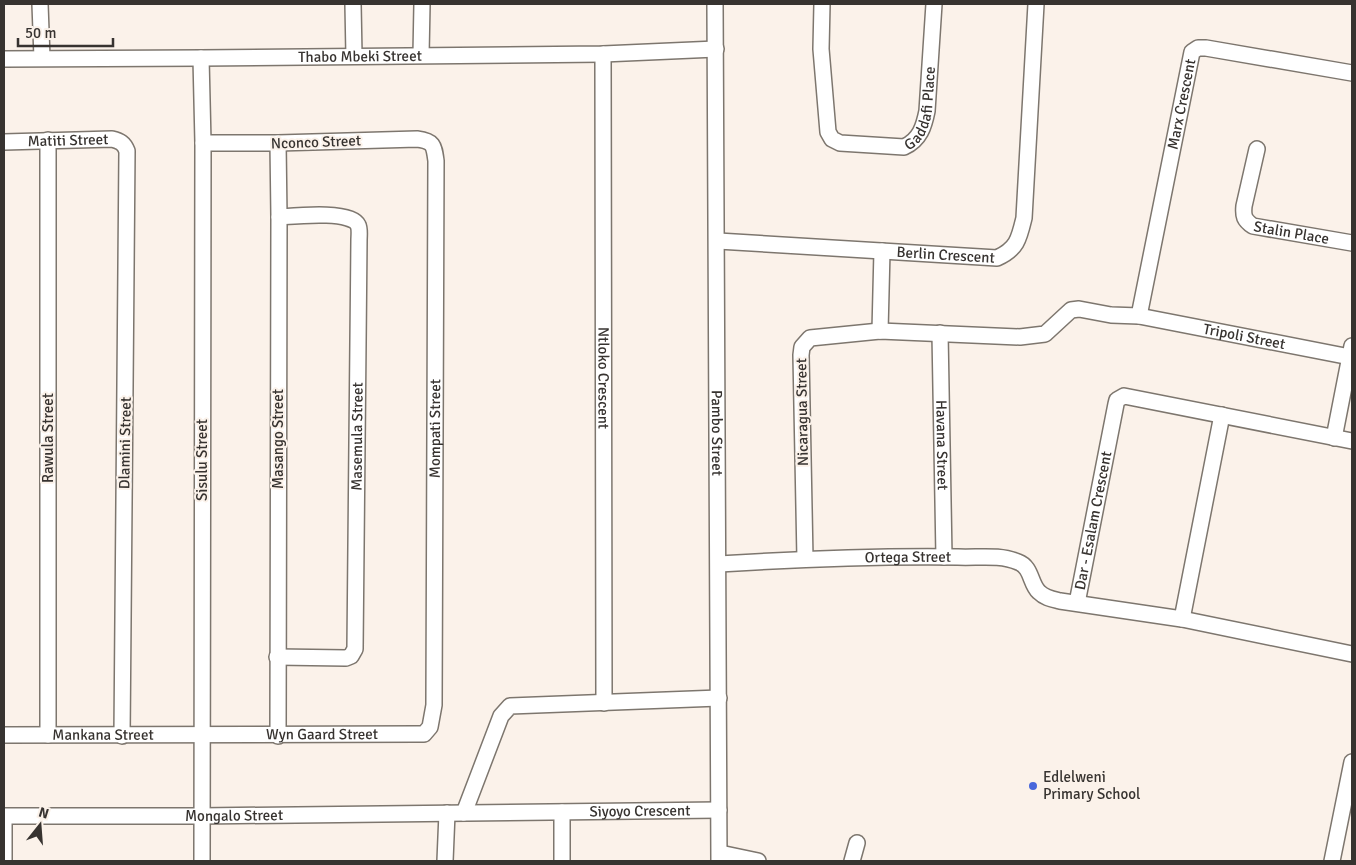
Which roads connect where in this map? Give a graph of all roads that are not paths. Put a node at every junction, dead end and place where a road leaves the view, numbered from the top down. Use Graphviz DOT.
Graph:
graph roads {
  1 [pos="40,4"];
  2 [pos="353,4"];
  3 [pos="422,4"];
  4 [pos="715,4"];
  5 [pos="822,4"];
  6 [pos="934,4"];
  7 [pos="1036,4"];
  8 [pos="716,49"];
  9 [pos="603,54"];
  10 [pos="421,55"];
  11 [pos="354,56"];
  12 [pos="42,58"];
  13 [pos="201,58"];
  14 [pos="4,59"];
  15 [pos="1352,72"];
  16 [pos="48,140"];
  17 [pos="428,141"];
  18 [pos="4,142"];
  19 [pos="202,143"];
  20 [pos="278,143"];
  21 [pos="1257,149"];
  22 [pos="127,151"];
  23 [pos="279,217"];
  24 [pos="718,241"];
  25 [pos="1352,243"];
  26 [pos="882,251"];
  27 [pos="1139,316"];
  28 [pos="880,331"];
  29 [pos="940,333"];
  30 [pos="1351,352"];
  31 [pos="1222,416"];
  32 [pos="1334,438"];
  33 [pos="1352,441"];
  34 [pos="944,557"];
  35 [pos="805,559"];
  36 [pos="719,564"];
  37 [pos="1077,603"];
  38 [pos="1182,619"];
  39 [pos="1352,654"];
  40 [pos="277,657"];
  41 [pos="719,698"];
  42 [pos="604,702"];
  43 [pos="432,719"];
  44 [pos="4,735"];
  45 [pos="48,735"];
  46 [pos="202,735"];
  47 [pos="122,736"];
  48 [pos="278,736"];
  49 [pos="1352,762"];
  50 [pos="719,810"];
  51 [pos="562,812"];
  52 [pos="447,813"];
  53 [pos="464,813"];
  54 [pos="4,816"];
  55 [pos="200,816"];
  56 [pos="857,843"];
  57 [pos="719,857"];
  58 [pos="4,861"];
  59 [pos="202,861"];
  60 [pos="446,861"];
  61 [pos="562,861"];
  62 [pos="758,861"];
  63 [pos="852,861"];
  64 [pos="1332,861"];
  1 -- 12 [label="street"];
  2 -- 11 [label="street"];
  3 -- 10 [label="street"];
  4 -- 8 [label="street, Pambo Street"];
  5 -- 6 [label="street, Gaddafi Place"];
  7 -- 26 [label="street, Berlin Crescent"];
  8 -- 9 [label="street, Thabo Mbeki Street"];
  8 -- 24 [label="street, Pambo Street"];
  9 -- 10 [label="street, Thabo Mbeki Street"];
  9 -- 42 [label="street, Ntloko Crescent"];
  10 -- 11 [label="street, Thabo Mbeki Street"];
  11 -- 13 [label="street, Thabo Mbeki Street"];
  12 -- 13 [label="street, Thabo Mbeki Street"];
  12 -- 14 [label="street, Thabo Mbeki Street"];
  13 -- 19 [label="street, Sisulu Street"];
  15 -- 27 [label="street, Marx Crescent"];
  16 -- 18 [label="street, Matiti Street"];
  16 -- 22 [label="street, Matiti Street"];
  16 -- 45 [label="street, Rawula Street"];
  17 -- 20 [label="street, Nconco Street"];
  17 -- 43 [label="street, Mompati Street"];
  19 -- 20 [label="street, Nconco Street"];
  19 -- 46 [label="street, Sisulu Street"];
  20 -- 23 [label="street, Masango Street"];
  21 -- 25 [label="street, Stalin Place"];
  22 -- 47 [label="street, Dlamini Street"];
  23 -- 40 [label="street, Masango Street"];
  23 -- 40 [label="street, Masemula Street"];
  24 -- 26 [label="street, Berlin Crescent"];
  24 -- 36 [label="street, Pambo Street"];
  26 -- 28 [label="street"];
  27 -- 29 [label="street, Tripoli Street"];
  27 -- 30 [label="street, Tripoli Street"];
  28 -- 29 [label="street, Nicaragua Street"];
  28 -- 35 [label="street, Nicaragua Street"];
  29 -- 34 [label="street, Havana Street"];
  30 -- 32 [label="street"];
  31 -- 32 [label="street, Dar - Esalam Crescent"];
  31 -- 37 [label="street, Dar - Esalam Crescent"];
  31 -- 38 [label="street"];
  32 -- 33 [label="street, Dar - Esalam Crescent"];
  34 -- 35 [label="street, Ortega Street"];
  34 -- 37 [label="street, Ortega Street"];
  35 -- 36 [label="street, Ortega Street"];
  36 -- 41 [label="street, Pambo Street"];
  37 -- 38 [label="street, Dar - Esalam Crescent"];
  38 -- 39 [label="street, Dar - Esalam Crescent"];
  40 -- 48 [label="street, Masango Street"];
  41 -- 42 [label="street"];
  41 -- 50 [label="street, Pambo Street"];
  42 -- 53 [label="street"];
  43 -- 48 [label="street, Wyn Gaard Street"];
  44 -- 45 [label="street, Mankana Street"];
  45 -- 47 [label="street, Mankana Street"];
  46 -- 47 [label="street, Mankana Street"];
  46 -- 48 [label="street, Wyn Gaard Street"];
  46 -- 55 [label="street, Sisulu Street"];
  49 -- 64 [label="street"];
  50 -- 51 [label="street, Siyoyo Crescent"];
  50 -- 57 [label="street, Pambo Street"];
  51 -- 53 [label="street, Siyoyo Crescent"];
  51 -- 61 [label="street"];
  52 -- 53 [label="street, Mongalo Street"];
  52 -- 55 [label="street, Mongalo Street"];
  52 -- 60 [label="street"];
  54 -- 55 [label="street, Mongalo Street"];
  54 -- 58 [label="street"];
  55 -- 59 [label="street, Sisulu Street"];
  56 -- 63 [label="street"];
  57 -- 62 [label="street"];
}
